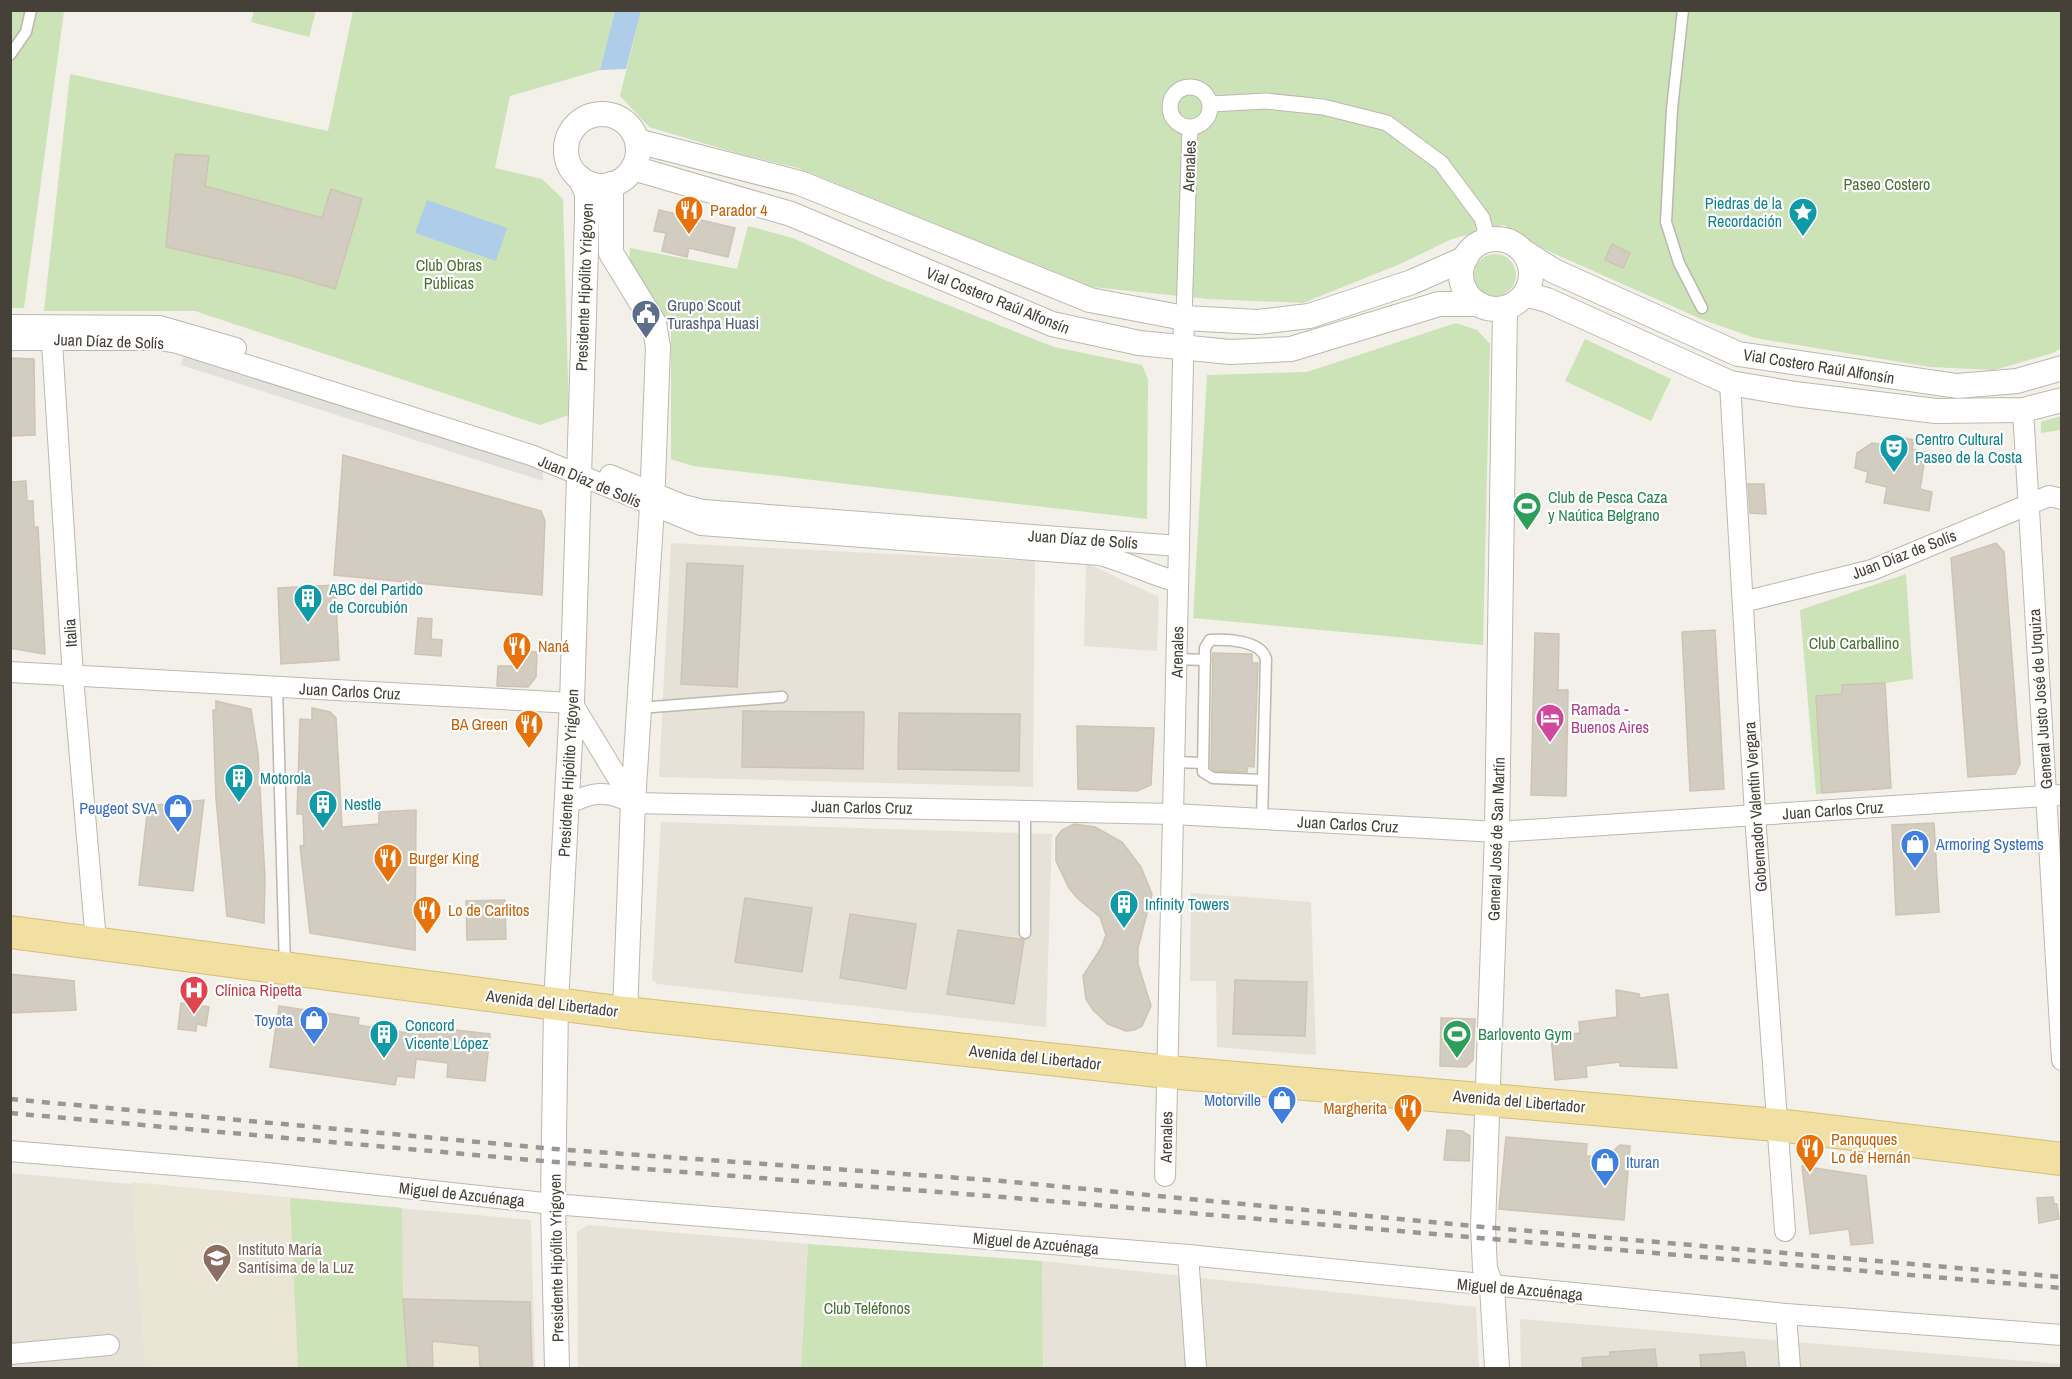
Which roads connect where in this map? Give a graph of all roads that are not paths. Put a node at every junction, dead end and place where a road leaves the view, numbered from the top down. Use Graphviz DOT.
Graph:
graph roads {
  1 [pos="31,10"];
  2 [pos="1683,10"];
  3 [pos="10,55"];
  4 [pos="1211,104"];
  5 [pos="1190,128"];
  6 [pos="637,141"];
  7 [pos="633,168"];
  8 [pos="580,178"];
  9 [pos="611,184"];
  10 [pos="1488,240"];
  11 [pos="1524,252"];
  12 [pos="1466,258"];
  13 [pos="1525,294"];
  14 [pos="1479,304"];
  15 [pos="1505,308"];
  16 [pos="1702,308"];
  17 [pos="1184,318"];
  18 [pos="10,325"];
  19 [pos="51,331"];
  20 [pos="10,340"];
  21 [pos="1183,349"];
  22 [pos="2061,368"];
  23 [pos="1730,383"];
  24 [pos="2061,400"];
  25 [pos="2023,410"];
  26 [pos="577,468"];
  27 [pos="652,499"];
  28 [pos="2061,499"];
  29 [pos="2029,505"];
  30 [pos="1179,546"];
  31 [pos="1178,582"];
  32 [pos="1743,602"];
  33 [pos="1176,659"];
  34 [pos="1205,660"];
  35 [pos="10,672"];
  36 [pos="73,677"];
  37 [pos="278,687"];
  38 [pos="782,697"];
  39 [pos="572,703"];
  40 [pos="639,708"];
  41 [pos="1174,762"];
  42 [pos="1203,763"];
  43 [pos="1263,780"];
  44 [pos="2054,795"];
  45 [pos="633,802"];
  46 [pos="566,805"];
  47 [pos="1025,811"];
  48 [pos="1173,814"];
  49 [pos="1755,815"];
  50 [pos="1262,819"];
  51 [pos="1497,832"];
  52 [pos="10,932"];
  53 [pos="1025,933"];
  54 [pos="96,942"];
  55 [pos="285,967"];
  56 [pos="556,1004"];
  57 [pos="625,1012"];
  58 [pos="2061,1060"];
  59 [pos="1168,1072"];
  60 [pos="1486,1098"];
  61 [pos="1777,1125"];
  62 [pos="10,1151"];
  63 [pos="2061,1159"];
  64 [pos="1165,1176"];
  65 [pos="553,1204"];
  66 [pos="1785,1231"];
  67 [pos="1188,1256"];
  68 [pos="1492,1287"];
  69 [pos="1786,1314"];
  70 [pos="2061,1335"];
  71 [pos="109,1345"];
  72 [pos="10,1354"];
  73 [pos="557,1368"];
  74 [pos="1196,1368"];
  75 [pos="1497,1368"];
  76 [pos="1790,1368"];
  1 -- 3 [label="lane"];
  2 -- 16 [label="lane"];
  4 -- 5 [label="street"];
  4 -- 5 [label="street"];
  4 -- 10 [label="street"];
  5 -- 17 [label="street, Arenales"];
  6 -- 7 [label="street"];
  6 -- 8 [label="street"];
  6 -- 17 [label="street, Vial Costero Raúl Alfonsín"];
  7 -- 9 [label="street"];
  7 -- 21 [label="street, Vial Costero Raúl Alfonsín"];
  8 -- 9 [label="street"];
  8 -- 26 [label="street, Presidente Hipólito Yrigoyen"];
  9 -- 27 [label="street, Presidente Hipólito Yrigoyen"];
  10 -- 11 [label="street"];
  10 -- 12 [label="street"];
  11 -- 13 [label="street"];
  11 -- 22 [label="street, Vial Costero Raúl Alfonsín"];
  12 -- 14 [label="street"];
  12 -- 17 [label="street, Vial Costero Raúl Alfonsín"];
  13 -- 15 [label="street"];
  13 -- 23 [label="street, Vial Costero Raúl Alfonsín"];
  14 -- 15 [label="street"];
  14 -- 21 [label="street, Vial Costero Raúl Alfonsín"];
  15 -- 51 [label="street, General José de San Martín"];
  17 -- 21 [label="street, Arenales"];
  18 -- 19 [label="street, Juan Díaz de Solís"];
  19 -- 20 [label="street, Juan Díaz de Solís"];
  19 -- 26 [label="street, Juan Díaz de Solís"];
  19 -- 36 [label="street, Italia"];
  21 -- 30 [label="street, Arenales"];
  23 -- 25 [label="street, Vial Costero Raúl Alfonsín"];
  23 -- 32 [label="street, Gobernador Valentín Vergara"];
  24 -- 25 [label="street, Vial Costero Raúl Alfonsín"];
  25 -- 29 [label="street, General Justo José de Urquiza"];
  26 -- 27 [label="street, Juan Díaz de Solís"];
  26 -- 39 [label="street, Presidente Hipólito Yrigoyen"];
  27 -- 30 [label="street, Juan Díaz de Solís"];
  27 -- 31 [label="street, Juan Díaz de Solís"];
  27 -- 40 [label="street, Presidente Hipólito Yrigoyen"];
  28 -- 29 [label="street, Juan Díaz de Solís"];
  29 -- 32 [label="street, Juan Díaz de Solís"];
  29 -- 44 [label="street, General Justo José de Urquiza"];
  30 -- 31 [label="street, Arenales"];
  31 -- 33 [label="street, Arenales"];
  32 -- 49 [label="street, Gobernador Valentín Vergara"];
  33 -- 34 [label="lane"];
  33 -- 41 [label="street, Arenales"];
  34 -- 42 [label="lane"];
  34 -- 43 [label="lane"];
  35 -- 36 [label="street, Juan Carlos Cruz"];
  36 -- 37 [label="street, Juan Carlos Cruz"];
  36 -- 54 [label="street, Italia"];
  37 -- 39 [label="street, Juan Carlos Cruz"];
  37 -- 55 [label="lane"];
  38 -- 40 [label="lane"];
  39 -- 45 [label="street"];
  39 -- 46 [label="street, Presidente Hipólito Yrigoyen"];
  40 -- 45 [label="street, Presidente Hipólito Yrigoyen"];
  41 -- 42 [label="lane"];
  41 -- 48 [label="street, Arenales"];
  42 -- 43 [label="lane"];
  43 -- 50 [label="lane"];
  44 -- 49 [label="street, Juan Carlos Cruz"];
  44 -- 58 [label="street, General Justo José de Urquiza"];
  45 -- 46 [label="street, Juan Carlos Cruz"];
  45 -- 47 [label="street, Juan Carlos Cruz"];
  45 -- 57 [label="street, Presidente Hipólito Yrigoyen"];
  46 -- 56 [label="street, Presidente Hipólito Yrigoyen"];
  47 -- 48 [label="street, Juan Carlos Cruz"];
  47 -- 53 [label="lane"];
  48 -- 50 [label="street, Juan Carlos Cruz"];
  48 -- 59 [label="street, Arenales"];
  49 -- 51 [label="street, Juan Carlos Cruz"];
  49 -- 61 [label="street, Gobernador Valentín Vergara"];
  50 -- 51 [label="street, Juan Carlos Cruz"];
  51 -- 60 [label="street, General José de San Martín"];
  52 -- 54 [label="main road, Avenida del Libertador"];
  54 -- 55 [label="main road, Avenida del Libertador"];
  55 -- 56 [label="main road, Avenida del Libertador"];
  56 -- 57 [label="main road, Avenida del Libertador"];
  56 -- 65 [label="street, Presidente Hipólito Yrigoyen"];
  57 -- 59 [label="main road, Avenida del Libertador"];
  59 -- 60 [label="main road, Avenida del Libertador"];
  59 -- 64 [label="street, Arenales"];
  60 -- 61 [label="main road, Avenida del Libertador"];
  60 -- 68 [label="street, General José de San Martín"];
  61 -- 63 [label="main road, Avenida del Libertador"];
  61 -- 66 [label="street, Gobernador Valentín Vergara"];
  62 -- 65 [label="street, Miguel de Azcuénaga"];
  65 -- 67 [label="street, Miguel de Azcuénaga"];
  65 -- 73 [label="street, Presidente Hipólito Yrigoyen"];
  67 -- 68 [label="street, Miguel de Azcuénaga"];
  67 -- 74 [label="street"];
  68 -- 69 [label="street, Miguel de Azcuénaga"];
  68 -- 75 [label="street, General José de San Martín"];
  69 -- 70 [label="street, Miguel de Azcuénaga"];
  69 -- 76 [label="street"];
  71 -- 72 [label="street"];
}
